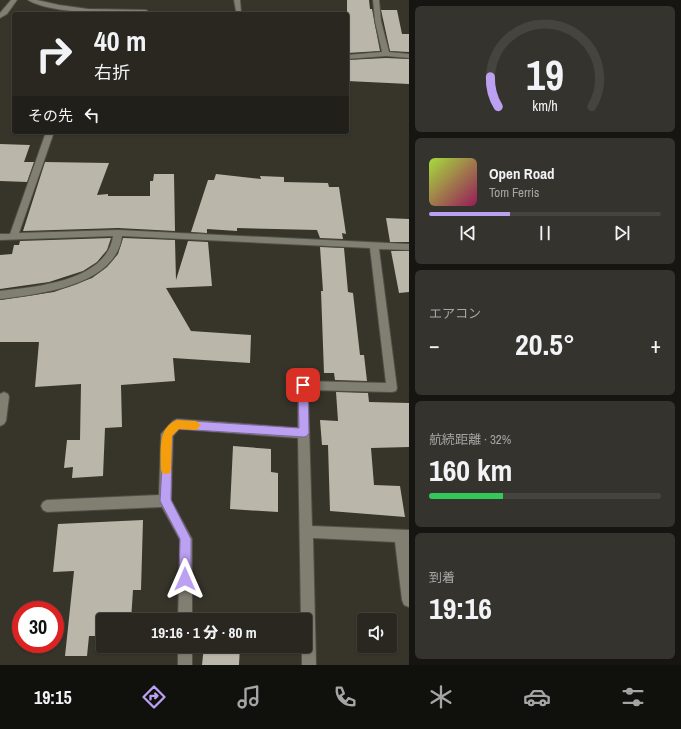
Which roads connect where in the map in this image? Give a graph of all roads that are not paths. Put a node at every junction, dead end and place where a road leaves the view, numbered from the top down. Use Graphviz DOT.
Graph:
graph roads {
  1 [pos="14,0"];
  2 [pos="31,0"];
  3 [pos="237,0"];
  4 [pos="376,0"];
  5 [pos="239,11"];
  6 [pos="146,12"];
  7 [pos="0,16"];
  8 [pos="386,54"];
  9 [pos="409,56"];
  10 [pos="349,57"];
  11 [pos="49,134"];
  12 [pos="118,233"];
  13 [pos="14,236"];
  14 [pos="0,237"];
  15 [pos="374,246"];
  16 [pos="409,247"];
  17 [pos="0,295"];
  18 [pos="4,396"];
  19 [pos="0,421"];
  20 [pos="304,433"];
  21 [pos="165,501"];
  22 [pos="47,506"];
  23 [pos="305,532"];
  24 [pos="405,536"];
  25 [pos="409,600"];
  26 [pos="185,613"];
  27 [pos="185,653"];
  28 [pos="185,665"];
  29 [pos="309,665"];
  1 -- 7 [label="street"];
  2 -- 6 [label="street"];
  3 -- 5 [label="street"];
  4 -- 8 [label="street"];
  8 -- 9 [label="street"];
  8 -- 10 [label="street"];
  11 -- 13 [label="street"];
  12 -- 13 [label="street"];
  12 -- 15 [label="street"];
  12 -- 17 [label="street"];
  13 -- 14 [label="street"];
  15 -- 16 [label="street"];
  15 -- 20 [label="street"];
  18 -- 19 [label="street"];
  20 -- 21 [label="street"];
  20 -- 23 [label="street"];
  21 -- 22 [label="street"];
  21 -- 26 [label="street"];
  23 -- 24 [label="street"];
  23 -- 29 [label="street"];
  24 -- 25 [label="street"];
  27 -- 28 [label="street"];
}
